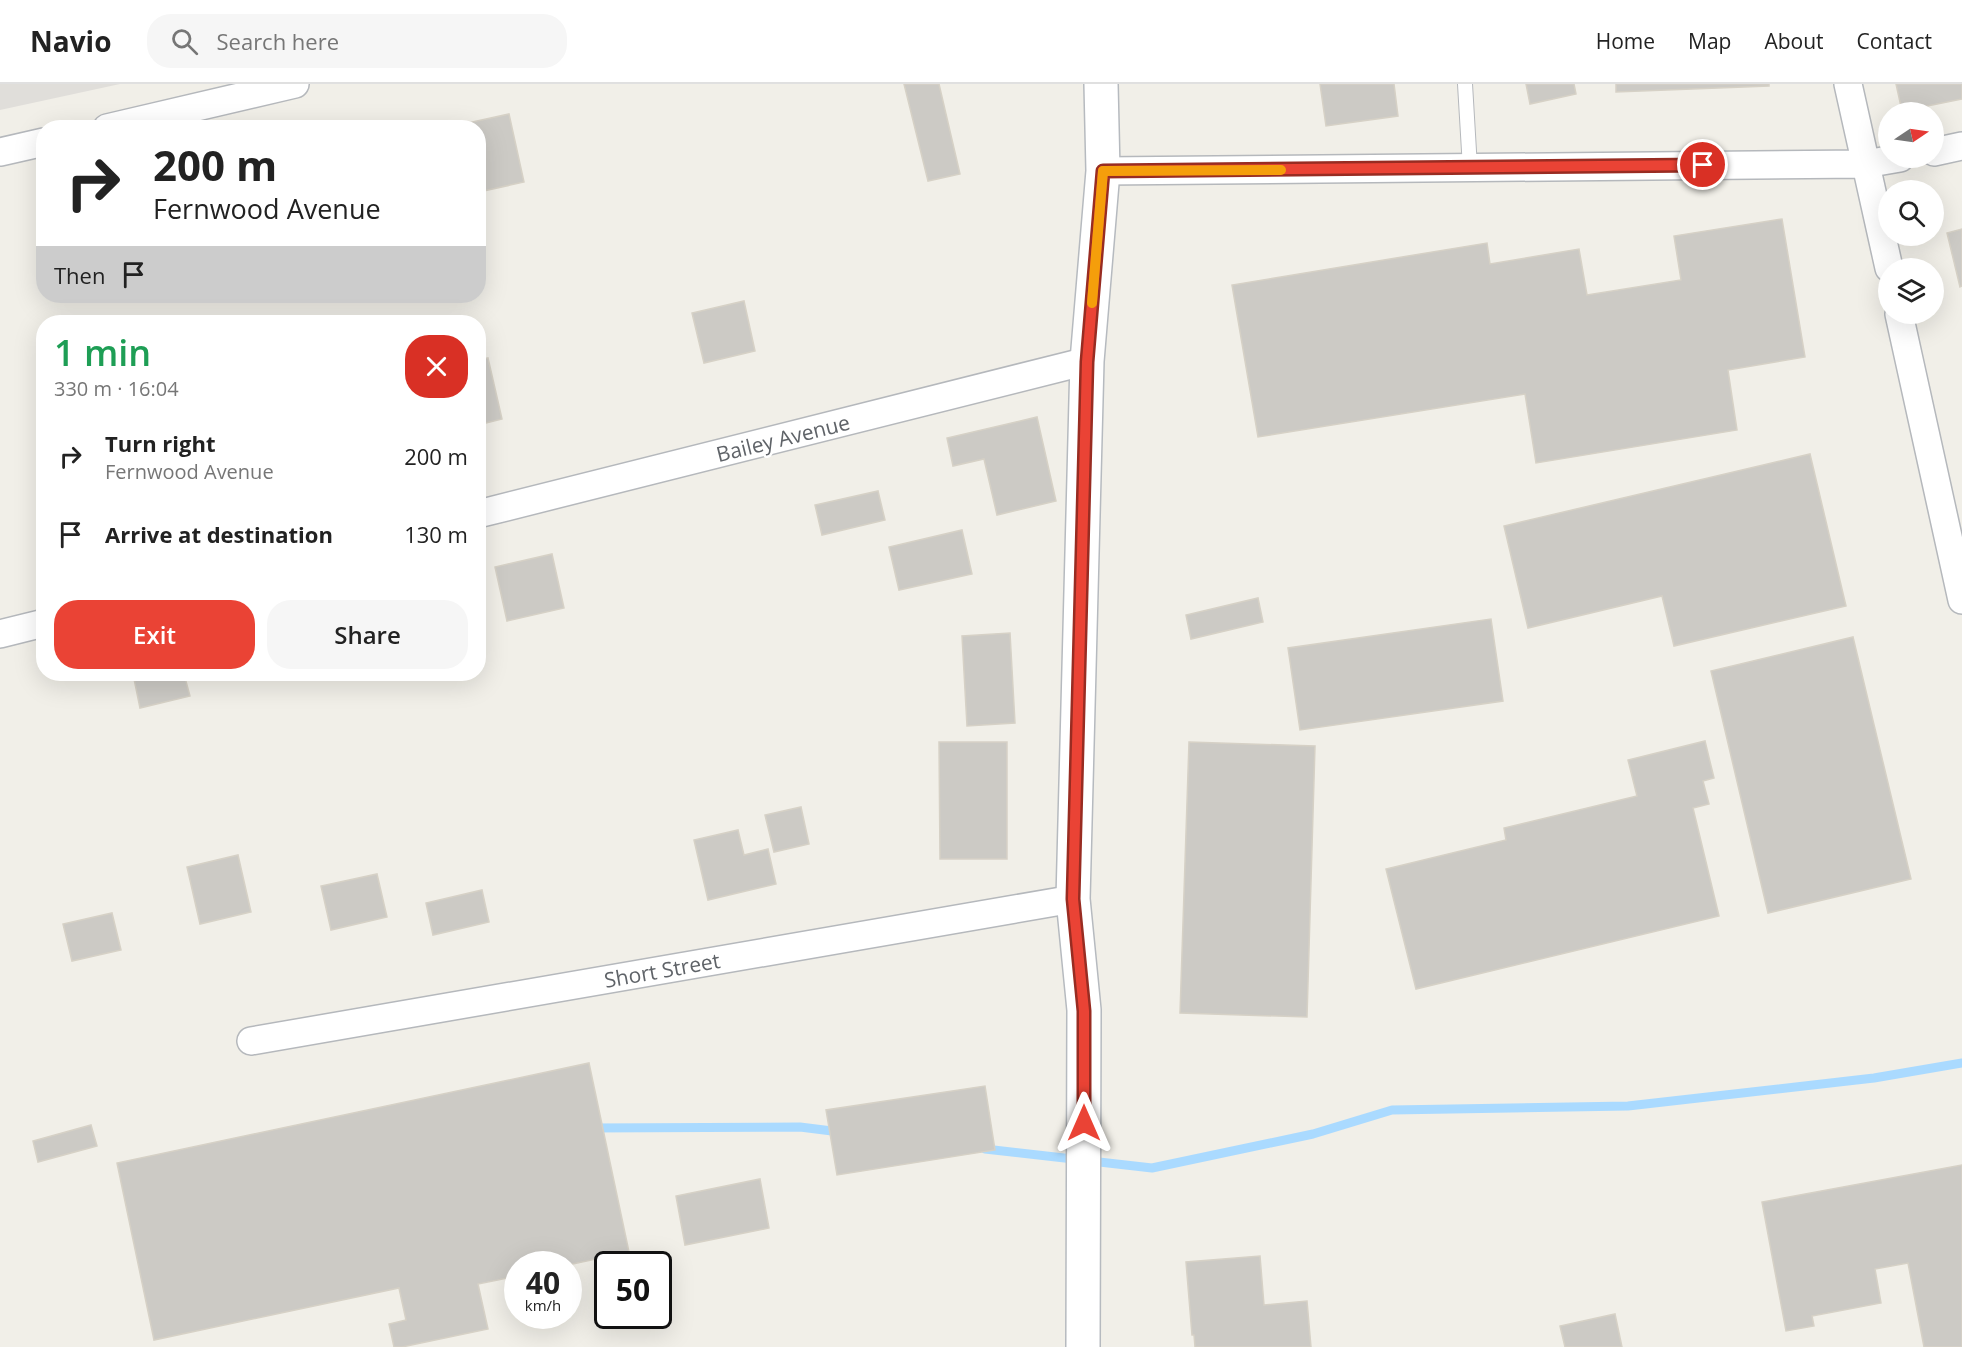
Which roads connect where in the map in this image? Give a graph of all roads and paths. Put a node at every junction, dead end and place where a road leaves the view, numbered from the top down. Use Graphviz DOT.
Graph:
graph roads {
  1 [pos="295,84"];
  2 [pos="1101,84"];
  3 [pos="1466,84"];
  4 [pos="1848,84"];
  5 [pos="141,120"];
  6 [pos="36,144"];
  7 [pos="1962,146"];
  8 [pos="1944,150"];
  9 [pos="0,152"];
  10 [pos="1878,162"];
  11 [pos="1865,164"];
  12 [pos="1470,168"];
  13 [pos="1103,171"];
  14 [pos="1887,258"];
  15 [pos="1901,324"];
  16 [pos="1087,362"];
  17 [pos="486,512"];
  18 [pos="1962,600"];
  19 [pos="36,625"];
  20 [pos="0,634"];
  21 [pos="1073,899"];
  22 [pos="251,1041"];
  23 [pos="1083,1347"];
  1 -- 5 [label="street"];
  2 -- 13 [label="main road"];
  3 -- 12 [label="lane"];
  4 -- 11 [label="street"];
  6 -- 9 [label="street"];
  7 -- 8 [label="street"];
  10 -- 11 [label="street"];
  11 -- 12 [label="street"];
  11 -- 14 [label="street"];
  12 -- 13 [label="street"];
  13 -- 16 [label="main road"];
  15 -- 18 [label="street"];
  16 -- 17 [label="street, Bailey Avenue"];
  16 -- 21 [label="main road"];
  19 -- 20 [label="street"];
  21 -- 22 [label="street, Short Street"];
  21 -- 23 [label="main road"];
}
